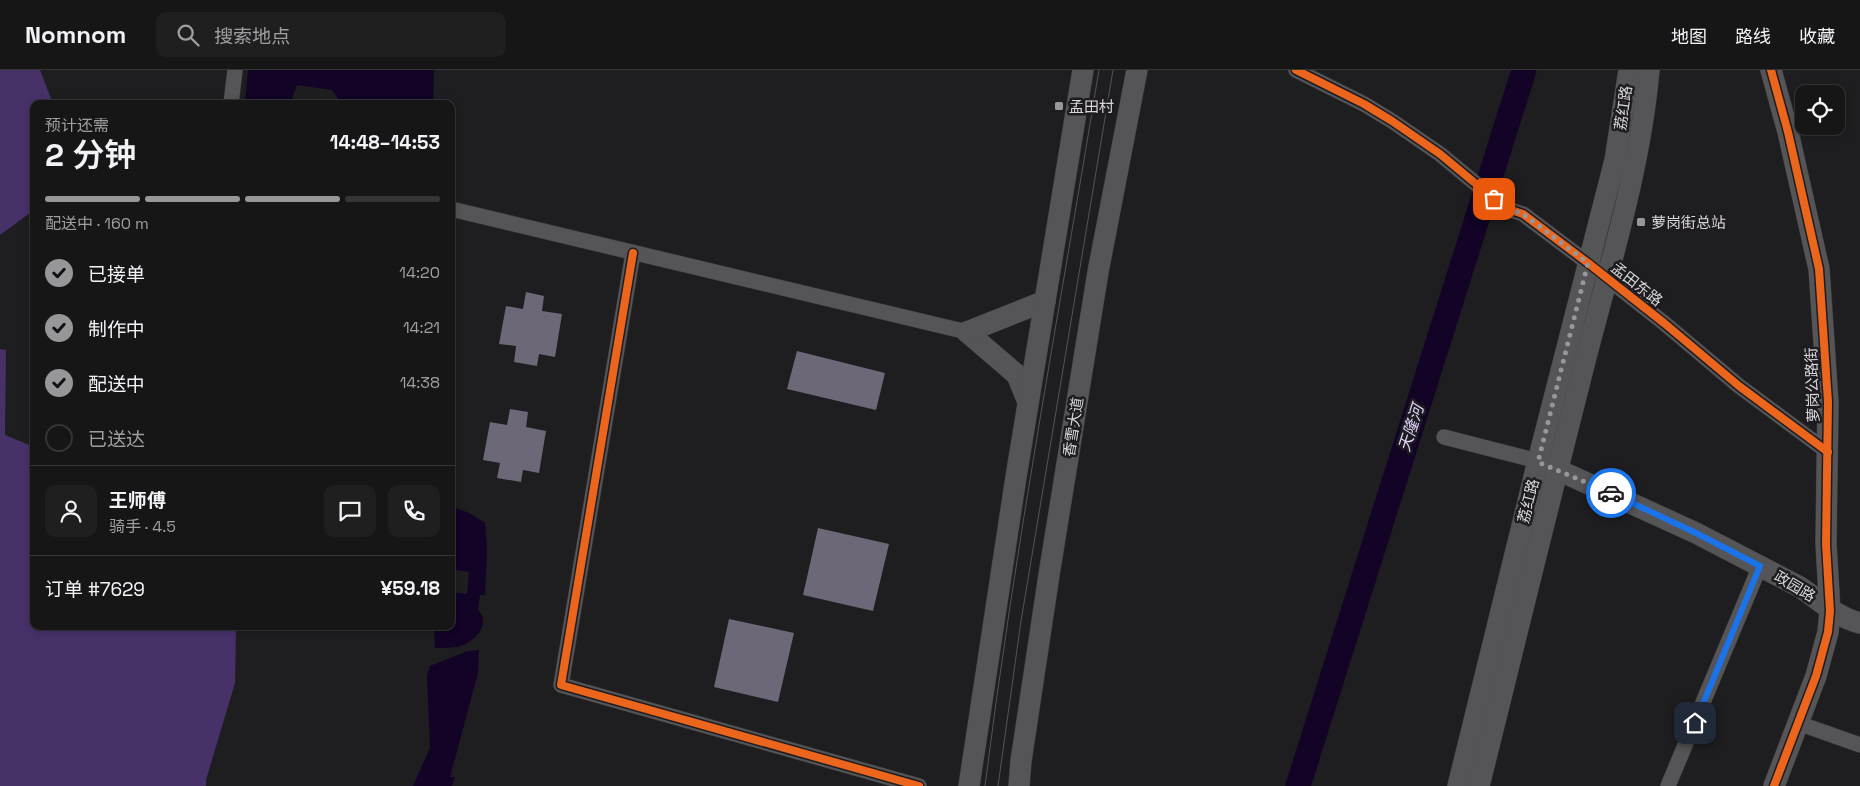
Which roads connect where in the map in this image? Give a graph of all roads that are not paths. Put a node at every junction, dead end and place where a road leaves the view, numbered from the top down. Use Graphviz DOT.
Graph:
graph roads {
  1 [pos="235,70"];
  2 [pos="1083,70"];
  3 [pos="1137,70"];
  4 [pos="1296,70"];
  5 [pos="1629,70"];
  6 [pos="1649,70"];
  7 [pos="1771,70"];
  8 [pos="231,100"];
  9 [pos="455,210"];
  10 [pos="633,253"];
  11 [pos="1588,263"];
  12 [pos="1606,279"];
  13 [pos="1045,301"];
  14 [pos="968,332"];
  15 [pos="1028,402"];
  16 [pos="1444,437"];
  17 [pos="1828,452"];
  18 [pos="1538,462"];
  19 [pos="1558,469"];
  20 [pos="1760,566"];
  21 [pos="1830,611"];
  22 [pos="1860,623"];
  23 [pos="1798,723"];
  24 [pos="1860,745"];
  25 [pos="919,786"];
  26 [pos="969,786"];
  27 [pos="1019,786"];
  28 [pos="1458,786"];
  29 [pos="1479,786"];
  30 [pos="1668,786"];
  31 [pos="1774,786"];
  1 -- 8 [label="street"];
  2 -- 13 [label="main road"];
  3 -- 27 [label="main road, 香雪大道"];
  4 -- 11 [label="street, 孟田东路"];
  5 -- 11 [label="main road, 荔红路"];
  6 -- 12 [label="main road, 荔红路"];
  7 -- 17 [label="main road, 萝岗公路街"];
  9 -- 10 [label="street"];
  10 -- 14 [label="street"];
  10 -- 25 [label="street"];
  11 -- 12 [label="street, 孟田东路"];
  11 -- 18 [label="main road, 荔红路"];
  12 -- 17 [label="street, 孟田东路"];
  12 -- 19 [label="main road, 荔红路"];
  13 -- 14 [label="main road"];
  13 -- 15 [label="main road"];
  14 -- 15 [label="main road"];
  15 -- 26 [label="main road"];
  16 -- 18 [label="street"];
  17 -- 21 [label="main road, 萝岗公路街"];
  18 -- 19 [label="main road, 政园路"];
  18 -- 28 [label="main road, 荔红路"];
  19 -- 20 [label="main road, 政园路"];
  19 -- 29 [label="main road, 荔红路"];
  20 -- 21 [label="main road, 政园路"];
  20 -- 30 [label="street"];
  21 -- 22 [label="main road, 政园路"];
  21 -- 23 [label="main road, 萝岗公路街"];
  23 -- 24 [label="street"];
  23 -- 31 [label="main road, 萝岗公路街"];
}
